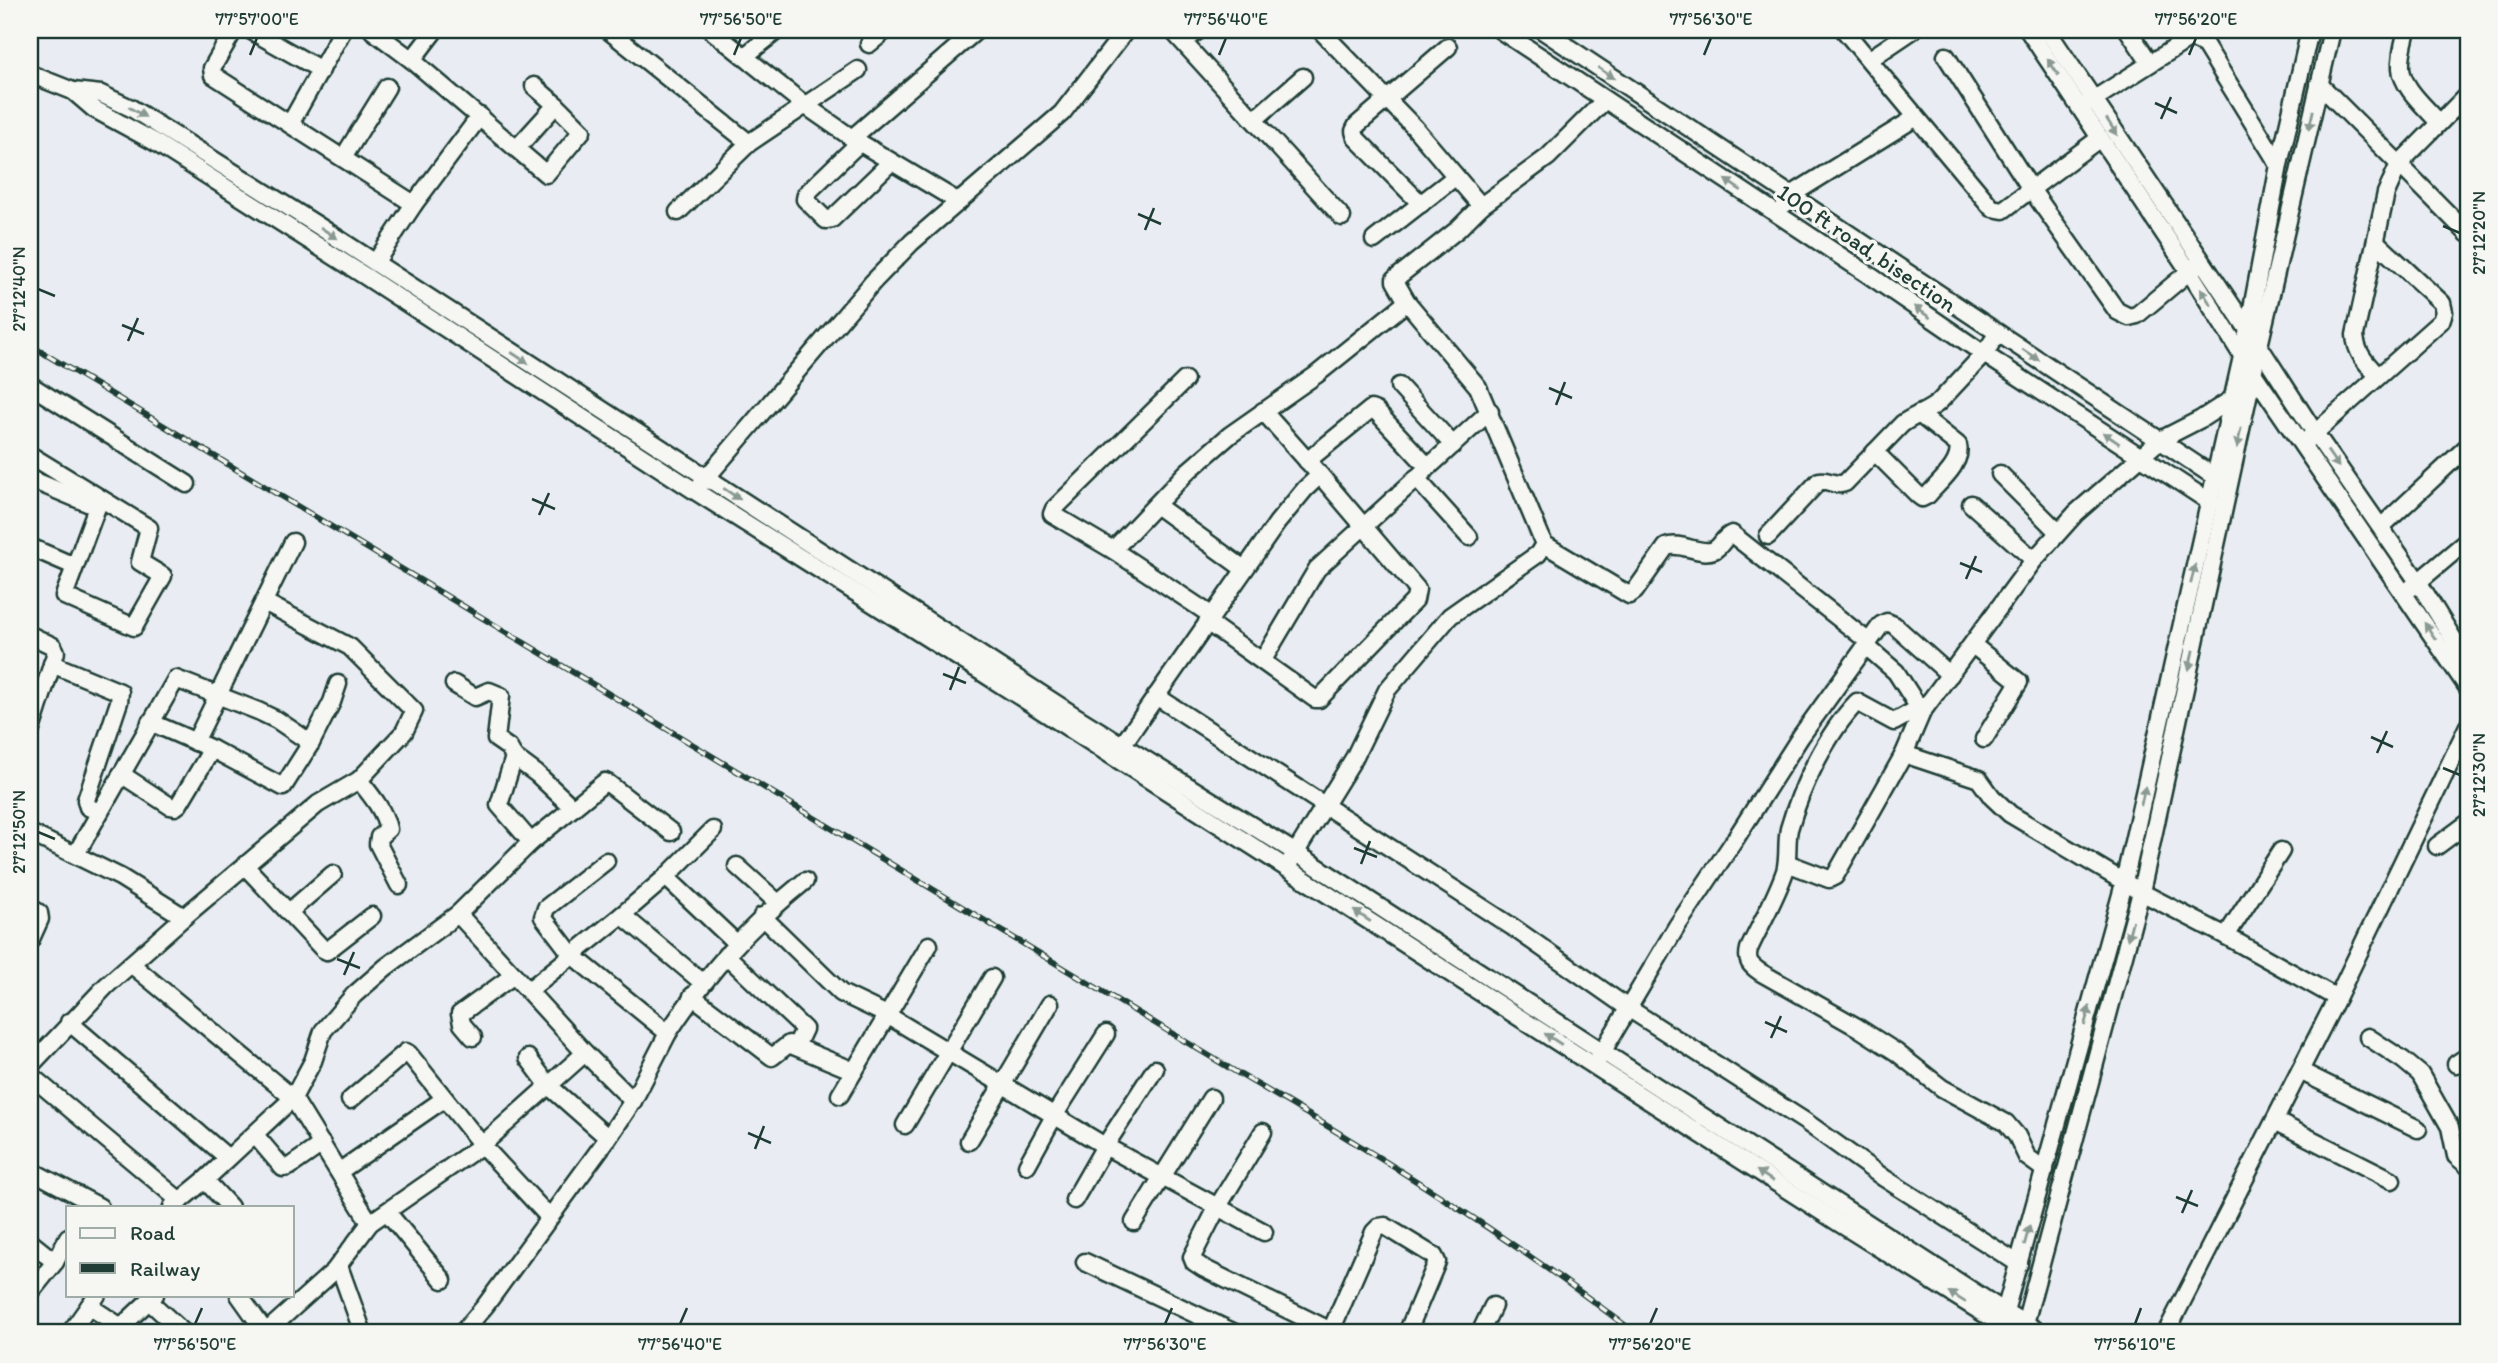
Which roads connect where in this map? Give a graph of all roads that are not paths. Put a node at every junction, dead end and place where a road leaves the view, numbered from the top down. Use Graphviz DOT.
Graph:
graph roads {
  1 [pos="234,30"];
  2 [pos="250,30"];
  3 [pos="343,30"];
  4 [pos="372,30"];
  5 [pos="435,30"];
  6 [pos="608,30"];
  7 [pos="711,30"];
  8 [pos="778,30"];
  9 [pos="886,30"];
  10 [pos="977,30"];
  11 [pos="1126,30"];
  12 [pos="1199,30"];
  13 [pos="1320,30"];
  14 [pos="1500,30"];
  15 [pos="1844,30"];
  16 [pos="1913,30"];
  17 [pos="2028,30"];
  18 [pos="2047,30"];
  19 [pos="2128,30"];
  20 [pos="2311,30"];
  21 [pos="2332,30"];
  22 [pos="2407,30"];
  23 [pos="1550,31"];
  24 [pos="1178,35"];
  25 [pos="2202,35"];
  26 [pos="869,44"];
  27 [pos="1448,47"];
  28 [pos="1532,51"];
  29 [pos="746,55"];
  30 [pos="1946,56"];
  31 [pos="1870,59"];
  32 [pos="412,60"];
  33 [pos="2150,63"];
  34 [pos="321,69"];
  35 [pos="858,70"];
  36 [pos="30,74"];
  37 [pos="1303,77"];
  38 [pos="2319,84"];
  39 [pos="534,86"];
  40 [pos="387,87"];
  41 [pos="2468,94"];
  42 [pos="2094,99"];
  43 [pos="1386,100"];
  44 [pos="1605,100"];
  45 [pos="556,105"];
  46 [pos="806,106"];
  47 [pos="2080,108"];
  48 [pos="480,116"];
  49 [pos="1916,118"];
  50 [pos="1254,120"];
  51 [pos="2439,122"];
  52 [pos="289,124"];
  53 [pos="2100,138"];
  54 [pos="856,141"];
  55 [pos="749,143"];
  56 [pos="517,148"];
  57 [pos="343,158"];
  58 [pos="890,163"];
  59 [pos="2399,164"];
  60 [pos="2278,165"];
  61 [pos="1455,177"];
  62 [pos="2031,189"];
  63 [pos="1791,196"];
  64 [pos="959,202"];
  65 [pos="414,204"];
  66 [pos="1421,204"];
  67 [pos="1481,206"];
  68 [pos="678,212"];
  69 [pos="1777,214"];
  70 [pos="1342,217"];
  71 [pos="2468,234"];
  72 [pos="1374,240"];
  73 [pos="2376,242"];
  74 [pos="357,261"];
  75 [pos="375,263"];
  76 [pos="2195,266"];
  77 [pos="1407,302"];
  78 [pos="2248,330"];
  79 [pos="1998,333"];
  80 [pos="2259,346"];
  81 [pos="1984,354"];
  82 [pos="2242,355"];
  83 [pos="2253,373"];
  84 [pos="2378,376"];
  85 [pos="1185,380"];
  86 [pos="30,385"];
  87 [pos="1399,386"];
  88 [pos="2240,400"];
  89 [pos="1263,411"];
  90 [pos="1490,411"];
  91 [pos="1919,414"];
  92 [pos="2315,433"];
  93 [pos="2160,440"];
  94 [pos="2302,444"];
  95 [pos="1453,445"];
  96 [pos="2468,446"];
  97 [pos="1875,452"];
  98 [pos="30,455"];
  99 [pos="2141,458"];
  100 [pos="1307,461"];
  101 [pos="1422,473"];
  102 [pos="2000,474"];
  103 [pos="1320,475"];
  104 [pos="2215,477"];
  105 [pos="708,478"];
  106 [pos="30,479"];
  107 [pos="187,484"];
  108 [pos="695,491"];
  109 [pos="2210,502"];
  110 [pos="98,503"];
  111 [pos="1971,504"];
  112 [pos="1156,505"];
  113 [pos="1364,526"];
  114 [pos="2381,527"];
  115 [pos="2057,532"];
  116 [pos="1768,536"];
  117 [pos="1469,537"];
  118 [pos="2468,540"];
  119 [pos="293,542"];
  120 [pos="1544,544"];
  121 [pos="30,547"];
  122 [pos="1113,550"];
  123 [pos="2034,560"];
  124 [pos="74,566"];
  125 [pos="1244,569"];
  126 [pos="845,576"];
  127 [pos="2418,583"];
  128 [pos="2404,593"];
  129 [pos="264,602"];
  130 [pos="1209,618"];
  131 [pos="30,635"];
  132 [pos="1867,644"];
  133 [pos="1973,645"];
  134 [pos="1263,660"];
  135 [pos="2468,663"];
  136 [pos="52,664"];
  137 [pos="1950,676"];
  138 [pos="338,684"];
  139 [pos="454,684"];
  140 [pos="2468,688"];
  141 [pos="219,695"];
  142 [pos="1156,696"];
  143 [pos="1924,706"];
  144 [pos="150,722"];
  145 [pos="2468,726"];
  146 [pos="30,733"];
  147 [pos="1984,739"];
  148 [pos="195,742"];
  149 [pos="311,743"];
  150 [pos="212,749"];
  151 [pos="1118,751"];
  152 [pos="1904,754"];
  153 [pos="514,757"];
  154 [pos="121,774"];
  155 [pos="359,780"];
  156 [pos="1326,805"];
  157 [pos="573,808"];
  158 [pos="99,812"];
  159 [pos="2468,823"];
  160 [pos="713,830"];
  161 [pos="671,832"];
  162 [pos="30,833"];
  163 [pos="531,842"];
  164 [pos="2437,846"];
  165 [pos="2281,851"];
  166 [pos="1296,853"];
  167 [pos="76,854"];
  168 [pos="606,861"];
  169 [pos="1787,863"];
  170 [pos="737,866"];
  171 [pos="246,867"];
  172 [pos="1286,868"];
  173 [pos="333,874"];
  174 [pos="666,877"];
  175 [pos="805,881"];
  176 [pos="2123,881"];
  177 [pos="400,885"];
  178 [pos="2140,892"];
  179 [pos="778,903"];
  180 [pos="30,907"];
  181 [pos="289,912"];
  182 [pos="458,914"];
  183 [pos="622,915"];
  184 [pos="372,916"];
  185 [pos="762,916"];
  186 [pos="184,917"];
  187 [pos="2226,936"];
  188 [pos="30,941"];
  189 [pos="929,945"];
  190 [pos="731,949"];
  191 [pos="572,955"];
  192 [pos="131,964"];
  193 [pos="514,975"];
  194 [pos="992,978"];
  195 [pos="697,989"];
  196 [pos="529,990"];
  197 [pos="2337,998"];
  198 [pos="1050,1004"];
  199 [pos="1628,1008"];
  200 [pos="887,1015"];
  201 [pos="69,1022"];
  202 [pos="668,1033"];
  203 [pos="1106,1034"];
  204 [pos="473,1037"];
  205 [pos="2368,1037"];
  206 [pos="796,1046"];
  207 [pos="947,1051"];
  208 [pos="585,1053"];
  209 [pos="528,1058"];
  210 [pos="1598,1059"];
  211 [pos="30,1066"];
  212 [pos="1155,1069"];
  213 [pos="854,1071"];
  214 [pos="2300,1071"];
  215 [pos="30,1075"];
  216 [pos="1001,1084"];
  217 [pos="549,1086"];
  218 [pos="840,1095"];
  219 [pos="293,1098"];
  220 [pos="1210,1098"];
  221 [pos="444,1099"];
  222 [pos="350,1100"];
  223 [pos="634,1101"];
  224 [pos="1054,1116"];
  225 [pos="2275,1121"];
  226 [pos="905,1125"];
  227 [pos="2418,1129"];
  228 [pos="1263,1132"];
  229 [pos="255,1135"];
  230 [pos="608,1138"];
  231 [pos="969,1140"];
  232 [pos="322,1144"];
  233 [pos="482,1145"];
  234 [pos="1105,1146"];
  235 [pos="228,1158"];
  236 [pos="1027,1166"];
  237 [pos="2468,1166"];
  238 [pos="30,1170"];
  239 [pos="2045,1170"];
  240 [pos="340,1171"];
  241 [pos="1163,1177"];
  242 [pos="205,1180"];
  243 [pos="2392,1180"];
  244 [pos="1074,1200"];
  245 [pos="176,1204"];
  246 [pos="90,1205"];
  247 [pos="229,1206"];
  248 [pos="1217,1208"];
  249 [pos="388,1213"];
  250 [pos="549,1217"];
  251 [pos="1134,1222"];
  252 [pos="370,1223"];
  253 [pos="1264,1232"];
  254 [pos="66,1241"];
  255 [pos="30,1242"];
  256 [pos="55,1262"];
  257 [pos="1085,1262"];
  258 [pos="2019,1264"];
  259 [pos="339,1266"];
  260 [pos="443,1280"];
  261 [pos="30,1293"];
  262 [pos="240,1296"];
  263 [pos="152,1298"];
  264 [pos="93,1301"];
  265 [pos="1493,1306"];
  266 [pos="2003,1319"];
  267 [pos="2021,1330"];
  268 [pos="1331,1332"];
  269 [pos="70,1333"];
  270 [pos="184,1333"];
  271 [pos="266,1333"];
  272 [pos="363,1333"];
  273 [pos="462,1333"];
  274 [pos="1235,1333"];
  275 [pos="1407,1333"];
  276 [pos="1480,1333"];
  277 [pos="2041,1333"];
  278 [pos="2166,1333"];
  1 -- 52 [label="street"];
  2 -- 34 [label="street"];
  3 -- 34 [label="street"];
  4 -- 32 [label="street"];
  5 -- 32 [label="street"];
  6 -- 55 [label="street"];
  7 -- 29 [label="street"];
  8 -- 29 [label="street"];
  9 -- 26 [label="street"];
  10 -- 54 [label="street"];
  11 -- 64 [label="street"];
  12 -- 24 [label="street"];
  13 -- 43 [label="street"];
  14 -- 28 [label="street, 100 ft road, bisection"];
  15 -- 31 [label="street"];
  16 -- 31 [label="street"];
  47 -- 17 [label="street, one-way"];
  18 -- 42 [label="street"];
  19 -- 33 [label="street"];
  20 -- 60 [label="street"];
  21 -- 38 [label="street"];
  22 -- 51 [label="street"];
  23 -- 28 [label="street"];
  23 -- 63 [label="street, one-way"];
  24 -- 50 [label="street"];
  25 -- 33 [label="street"];
  25 -- 60 [label="street"];
  27 -- 43 [label="street"];
  28 -- 44 [label="street, 100 ft road, bisection"];
  29 -- 46 [label="street"];
  30 -- 62 [label="street"];
  31 -- 49 [label="street"];
  32 -- 48 [label="street"];
  33 -- 42 [label="street"];
  34 -- 52 [label="street"];
  35 -- 46 [label="street"];
  36 -- 74 [label="street"];
  37 -- 50 [label="street"];
  38 -- 59 [label="street"];
  38 -- 80 [label="street, one-way"];
  39 -- 45 [label="street"];
  40 -- 57 [label="street"];
  41 -- 51 [label="street"];
  42 -- 47 [label="street"];
  42 -- 76 [label="street, one-way"];
  43 -- 61 [label="street"];
  43 -- 66 [label="street"];
  44 -- 67 [label="street"];
  69 -- 44 [label="street, 100 ft road, bisection, one-way"];
  45 -- 56 [label="street"];
  45 -- 56 [label="street"];
  46 -- 54 [label="street"];
  46 -- 55 [label="street"];
  47 -- 53 [label="street"];
  48 -- 56 [label="street"];
  48 -- 65 [label="street"];
  49 -- 62 [label="street"];
  49 -- 63 [label="street"];
  50 -- 70 [label="street"];
  51 -- 59 [label="street"];
  52 -- 57 [label="street"];
  53 -- 62 [label="street"];
  53 -- 76 [label="street"];
  54 -- 58 [label="street"];
  54 -- 58 [label="street"];
  55 -- 68 [label="street"];
  57 -- 65 [label="street"];
  58 -- 64 [label="street"];
  59 -- 71 [label="street"];
  59 -- 73 [label="street"];
  60 -- 78 [label="street"];
  61 -- 66 [label="street"];
  61 -- 67 [label="street"];
  62 -- 76 [label="street"];
  63 -- 69 [label="street"];
  63 -- 79 [label="street"];
  64 -- 105 [label="street"];
  65 -- 75 [label="street"];
  66 -- 72 [label="street"];
  67 -- 77 [label="street"];
  81 -- 69 [label="street, 100 ft road, bisection, one-way"];
  73 -- 84 [label="street"];
  73 -- 84 [label="street"];
  74 -- 75 [label="street"];
  74 -- 108 [label="street"];
  75 -- 105 [label="street, one-way"];
  76 -- 78 [label="street"];
  82 -- 76 [label="street, one-way"];
  77 -- 89 [label="street"];
  77 -- 90 [label="street"];
  78 -- 80 [label="street"];
  78 -- 82 [label="street"];
  79 -- 81 [label="street"];
  79 -- 93 [label="street, one-way"];
  80 -- 83 [label="street"];
  80 -- 92 [label="street"];
  81 -- 91 [label="street"];
  99 -- 81 [label="street, 100 ft road, bisection, one-way"];
  82 -- 83 [label="street"];
  82 -- 88 [label="street"];
  83 -- 88 [label="street"];
  83 -- 94 [label="street"];
  84 -- 92 [label="street"];
  85 -- 122 [label="street"];
  86 -- 107 [label="street"];
  87 -- 95 [label="street"];
  88 -- 93 [label="street"];
  88 -- 104 [label="street"];
  88 -- 178 [label="street, one-way"];
  89 -- 100 [label="street"];
  89 -- 112 [label="street"];
  90 -- 95 [label="street"];
  90 -- 120 [label="street"];
  91 -- 97 [label="street"];
  91 -- 97 [label="street"];
  92 -- 94 [label="street"];
  92 -- 114 [label="street, one-way"];
  93 -- 99 [label="street"];
  93 -- 104 [label="street"];
  94 -- 128 [label="street"];
  95 -- 101 [label="street"];
  96 -- 114 [label="street"];
  97 -- 116 [label="street"];
  98 -- 110 [label="street"];
  99 -- 109 [label="street, 100 ft road, bisection"];
  99 -- 115 [label="street"];
  100 -- 101 [label="street"];
  100 -- 103 [label="street"];
  101 -- 113 [label="street"];
  101 -- 117 [label="street"];
  102 -- 115 [label="street"];
  103 -- 113 [label="street"];
  103 -- 125 [label="street"];
  104 -- 109 [label="street"];
  105 -- 108 [label="street"];
  105 -- 126 [label="street, one-way"];
  106 -- 110 [label="street"];
  108 -- 126 [label="street"];
  176 -- 109 [label="street, one-way"];
  110 -- 124 [label="street"];
  110 -- 124 [label="street"];
  111 -- 123 [label="street"];
  112 -- 122 [label="street"];
  112 -- 125 [label="street"];
  113 -- 134 [label="street"];
  113 -- 134 [label="street"];
  114 -- 127 [label="street"];
  115 -- 123 [label="street"];
  118 -- 127 [label="street"];
  119 -- 129 [label="street"];
  120 -- 132 [label="street"];
  120 -- 156 [label="street"];
  121 -- 124 [label="street"];
  122 -- 130 [label="street"];
  123 -- 133 [label="street"];
  125 -- 130 [label="street"];
  126 -- 151 [label="street"];
  127 -- 128 [label="street"];
  127 -- 135 [label="street"];
  140 -- 128 [label="street, one-way"];
  129 -- 141 [label="street"];
  129 -- 155 [label="street"];
  130 -- 134 [label="street"];
  130 -- 142 [label="street"];
  131 -- 136 [label="street"];
  132 -- 137 [label="street"];
  132 -- 143 [label="street"];
  132 -- 199 [label="street"];
  133 -- 137 [label="street"];
  133 -- 147 [label="street"];
  136 -- 146 [label="street"];
  136 -- 158 [label="street"];
  137 -- 143 [label="street"];
  138 -- 149 [label="street"];
  139 -- 153 [label="street"];
  141 -- 144 [label="street"];
  141 -- 148 [label="street"];
  141 -- 149 [label="street"];
  142 -- 151 [label="street"];
  142 -- 156 [label="street"];
  143 -- 152 [label="street"];
  143 -- 169 [label="street"];
  144 -- 148 [label="street"];
  144 -- 154 [label="street"];
  145 -- 197 [label="street"];
  148 -- 150 [label="street"];
  149 -- 150 [label="street"];
  150 -- 154 [label="street"];
  151 -- 166 [label="street"];
  151 -- 172 [label="street"];
  152 -- 169 [label="street"];
  152 -- 176 [label="street"];
  153 -- 157 [label="street"];
  153 -- 163 [label="street"];
  154 -- 158 [label="street"];
  155 -- 171 [label="street"];
  155 -- 177 [label="street"];
  156 -- 166 [label="street"];
  156 -- 199 [label="street"];
  157 -- 161 [label="street"];
  157 -- 163 [label="street"];
  158 -- 167 [label="street"];
  159 -- 164 [label="street"];
  160 -- 174 [label="street"];
  162 -- 167 [label="street"];
  163 -- 182 [label="street"];
  165 -- 187 [label="street"];
  166 -- 172 [label="street"];
  166 -- 210 [label="street"];
  167 -- 186 [label="street"];
  168 -- 191 [label="street"];
  169 -- 239 [label="street"];
  170 -- 179 [label="street"];
  171 -- 181 [label="street"];
  171 -- 186 [label="street"];
  210 -- 172 [label="street, one-way"];
  173 -- 181 [label="street"];
  174 -- 183 [label="street"];
  174 -- 190 [label="street"];
  175 -- 179 [label="street"];
  176 -- 178 [label="street"];
  239 -- 176 [label="street, one-way"];
  178 -- 187 [label="street"];
  178 -- 267 [label="street, one-way"];
  179 -- 185 [label="street"];
  180 -- 188 [label="street"];
  181 -- 184 [label="street"];
  182 -- 193 [label="street"];
  182 -- 219 [label="street"];
  183 -- 191 [label="street"];
  183 -- 195 [label="street"];
  185 -- 190 [label="street"];
  185 -- 200 [label="street"];
  186 -- 192 [label="street"];
  187 -- 197 [label="street"];
  189 -- 200 [label="street"];
  190 -- 195 [label="street"];
  190 -- 206 [label="street"];
  191 -- 196 [label="street"];
  191 -- 202 [label="street"];
  192 -- 201 [label="street"];
  192 -- 219 [label="street"];
  193 -- 196 [label="street"];
  193 -- 204 [label="street"];
  194 -- 207 [label="street"];
  195 -- 202 [label="street"];
  195 -- 206 [label="street"];
  196 -- 208 [label="street"];
  197 -- 214 [label="street"];
  198 -- 216 [label="street"];
  199 -- 210 [label="street"];
  199 -- 258 [label="street"];
  200 -- 207 [label="street"];
  200 -- 213 [label="street"];
  201 -- 211 [label="street"];
  201 -- 235 [label="street"];
  202 -- 223 [label="street"];
  203 -- 224 [label="street"];
  205 -- 237 [label="street"];
  206 -- 213 [label="street"];
  207 -- 216 [label="street"];
  207 -- 226 [label="street"];
  208 -- 217 [label="street"];
  208 -- 223 [label="street"];
  209 -- 217 [label="street"];
  210 -- 266 [label="street"];
  212 -- 234 [label="street"];
  213 -- 218 [label="street"];
  214 -- 225 [label="street"];
  214 -- 227 [label="street"];
  215 -- 245 [label="street"];
  216 -- 224 [label="street"];
  216 -- 231 [label="street"];
  217 -- 230 [label="street"];
  217 -- 233 [label="street"];
  219 -- 229 [label="street"];
  219 -- 232 [label="street"];
  220 -- 241 [label="street"];
  221 -- 222 [label="street"];
  221 -- 233 [label="street"];
  221 -- 240 [label="street"];
  223 -- 230 [label="street"];
  224 -- 234 [label="street"];
  224 -- 236 [label="street"];
  225 -- 243 [label="street"];
  225 -- 278 [label="street"];
  228 -- 248 [label="street"];
  229 -- 232 [label="street"];
  229 -- 235 [label="street"];
  230 -- 250 [label="street"];
  232 -- 240 [label="street"];
  233 -- 249 [label="street"];
  233 -- 250 [label="street"];
  234 -- 241 [label="street"];
  234 -- 244 [label="street"];
  235 -- 242 [label="street"];
  238 -- 246 [label="street"];
  258 -- 239 [label="street, one-way"];
  240 -- 252 [label="street"];
  241 -- 248 [label="street"];
  241 -- 251 [label="street"];
  242 -- 245 [label="street"];
  242 -- 247 [label="street"];
  248 -- 253 [label="street"];
  248 -- 268 [label="street"];
  249 -- 252 [label="street"];
  249 -- 260 [label="street"];
  250 -- 273 [label="street"];
  252 -- 259 [label="street"];
  254 -- 256 [label="street"];
  255 -- 256 [label="street"];
  256 -- 261 [label="street"];
  257 -- 274 [label="street"];
  258 -- 266 [label="street"];
  259 -- 271 [label="street"];
  259 -- 272 [label="street"];
  262 -- 271 [label="street"];
  263 -- 264 [label="street"];
  263 -- 270 [label="street"];
  264 -- 269 [label="street"];
  265 -- 276 [label="street"];
  266 -- 267 [label="street"];
  267 -- 277 [label="street"];
  268 -- 275 [label="street"];
}
